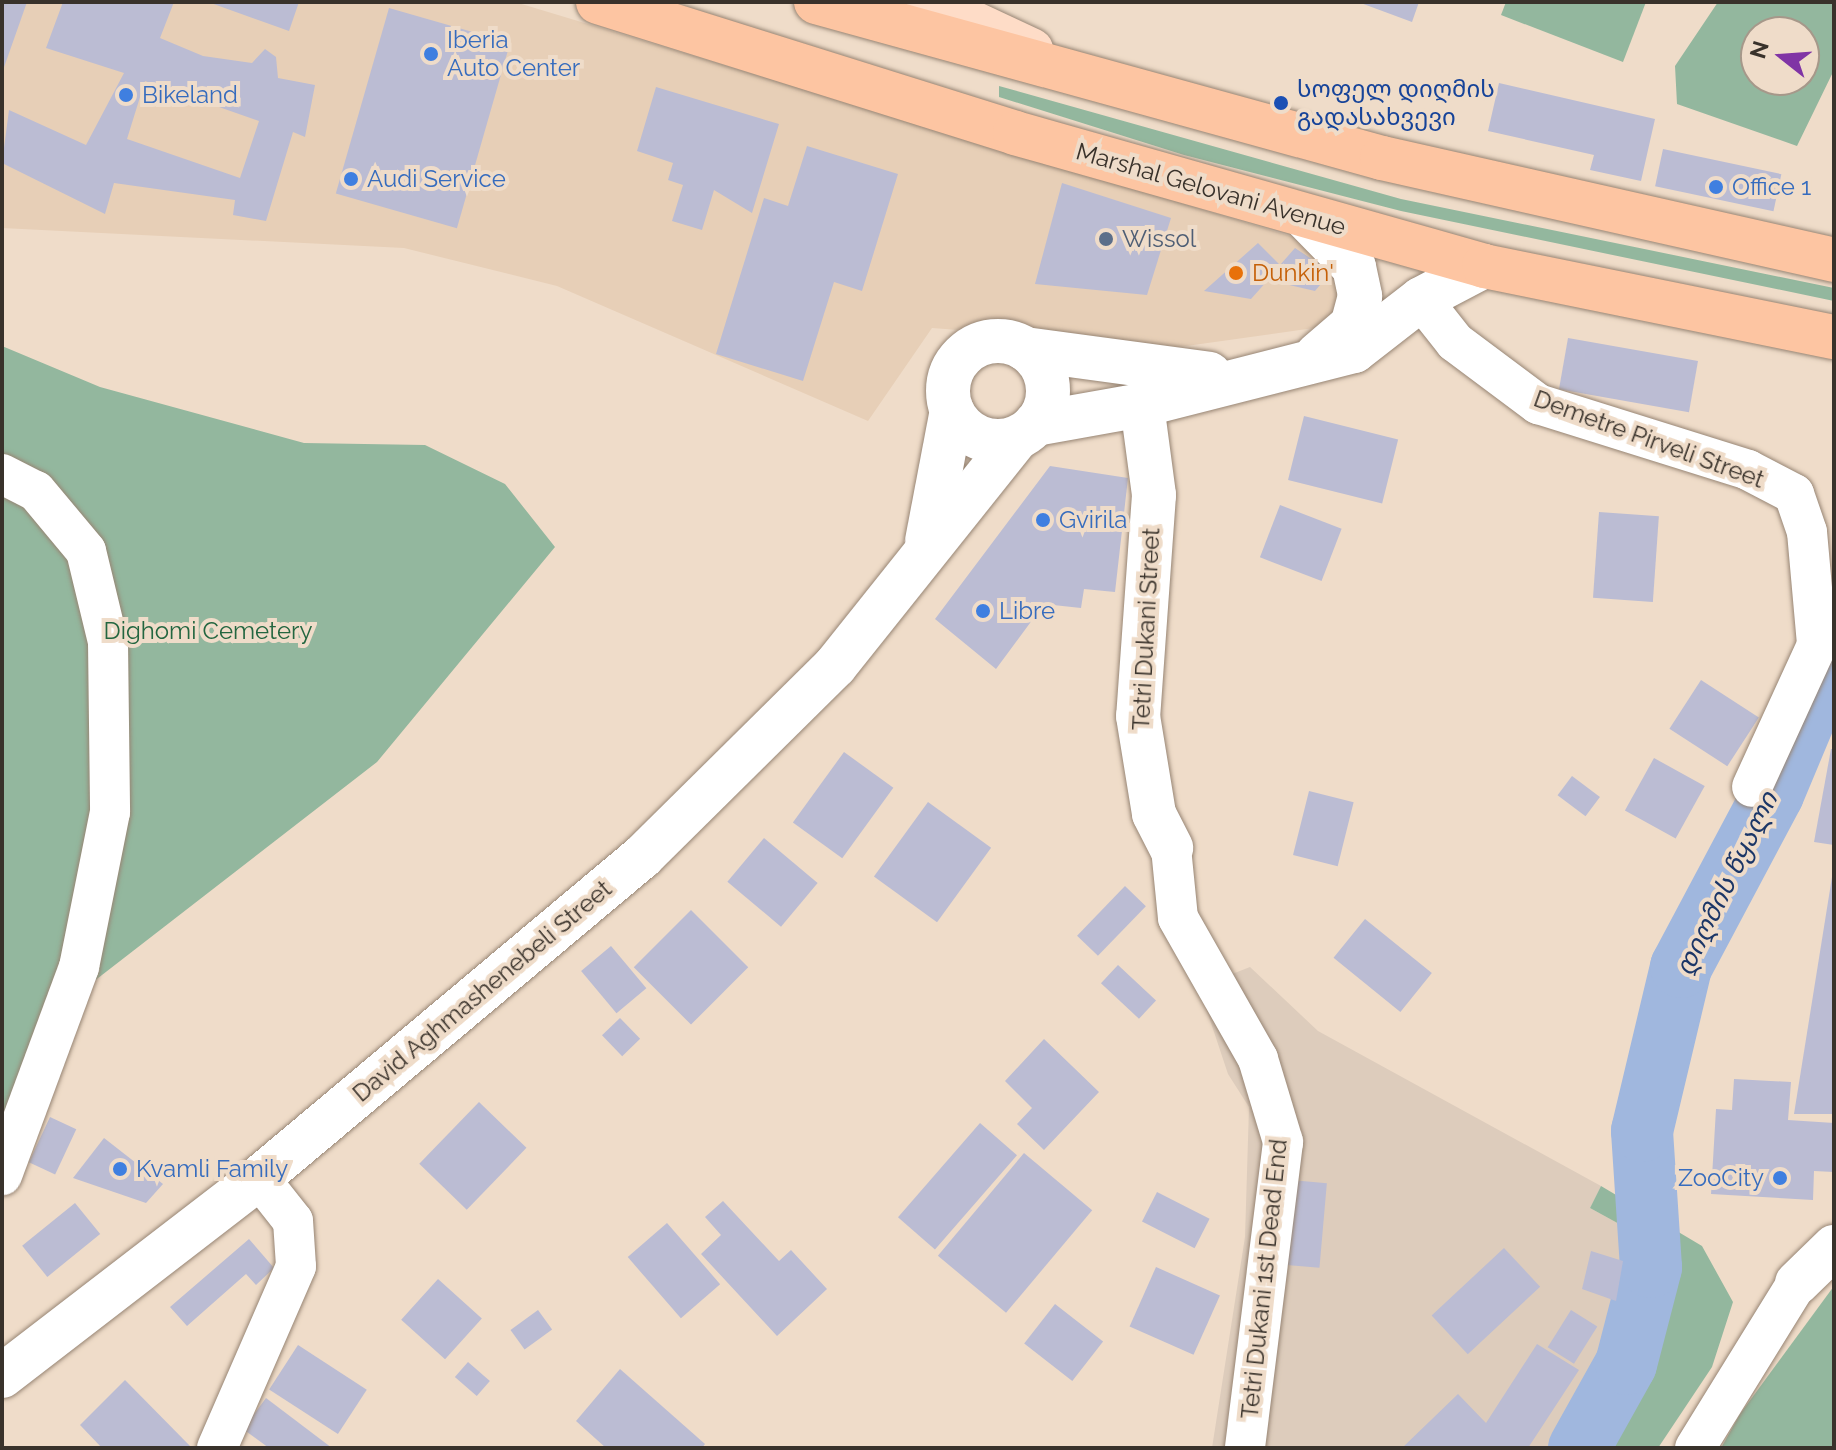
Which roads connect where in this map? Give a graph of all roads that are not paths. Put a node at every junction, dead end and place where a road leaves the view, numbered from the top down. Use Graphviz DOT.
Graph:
graph roads {
  1 [pos="598,2"];
  2 [pos="816,2"];
  3 [pos="928,2"];
  4 [pos="1077,73"];
  5 [pos="1305,217"];
  6 [pos="1826,258"];
  7 [pos="1484,266"];
  8 [pos="1421,299"];
  9 [pos="1820,335"];
  10 [pos="1025,349"];
  11 [pos="1309,361"];
  12 [pos="1252,376"];
  13 [pos="1142,405"];
  14 [pos="952,410"];
  15 [pos="1026,430"];
  16 [pos="2,474"];
  17 [pos="920,562"];
  18 [pos="1752,787"];
  19 [pos="1171,848"];
  20 [pos="2,1175"];
  21 [pos="259,1178"];
  22 [pos="1834,1247"];
  23 [pos="1797,1283"];
  24 [pos="2,1376"];
  25 [pos="217,1448"];
  26 [pos="1245,1448"];
  27 [pos="1695,1448"];
  1 -- 5 [label="highway, Marshal Gelovani Avenue"];
  2 -- 4 [label="highway"];
  3 -- 4 [label="main road"];
  4 -- 6 [label="highway"];
  5 -- 7 [label="highway, Marshal Gelovani Avenue"];
  5 -- 11 [label="main road"];
  7 -- 8 [label="main road"];
  7 -- 9 [label="highway, Marshal Gelovani Avenue"];
  8 -- 11 [label="main road"];
  8 -- 18 [label="street, Demetre Pirveli Street"];
  10 -- 12 [label="main road"];
  10 -- 14 [label="main road"];
  10 -- 15 [label="main road"];
  11 -- 12 [label="main road"];
  12 -- 13 [label="main road"];
  13 -- 15 [label="main road"];
  13 -- 19 [label="main road, Tetri Dukani Street"];
  14 -- 15 [label="main road"];
  14 -- 17 [label="main road, David Aghmashenebeli Street"];
  15 -- 17 [label="main road, David Aghmashenebeli Street"];
  16 -- 20 [label="street"];
  17 -- 21 [label="main road, David Aghmashenebeli Street"];
  19 -- 26 [label="street, Tetri Dukani 1st Dead End"];
  21 -- 24 [label="main road, David Aghmashenebeli Street"];
  21 -- 25 [label="street"];
  22 -- 23 [label="main road"];
  23 -- 27 [label="street"];
}
